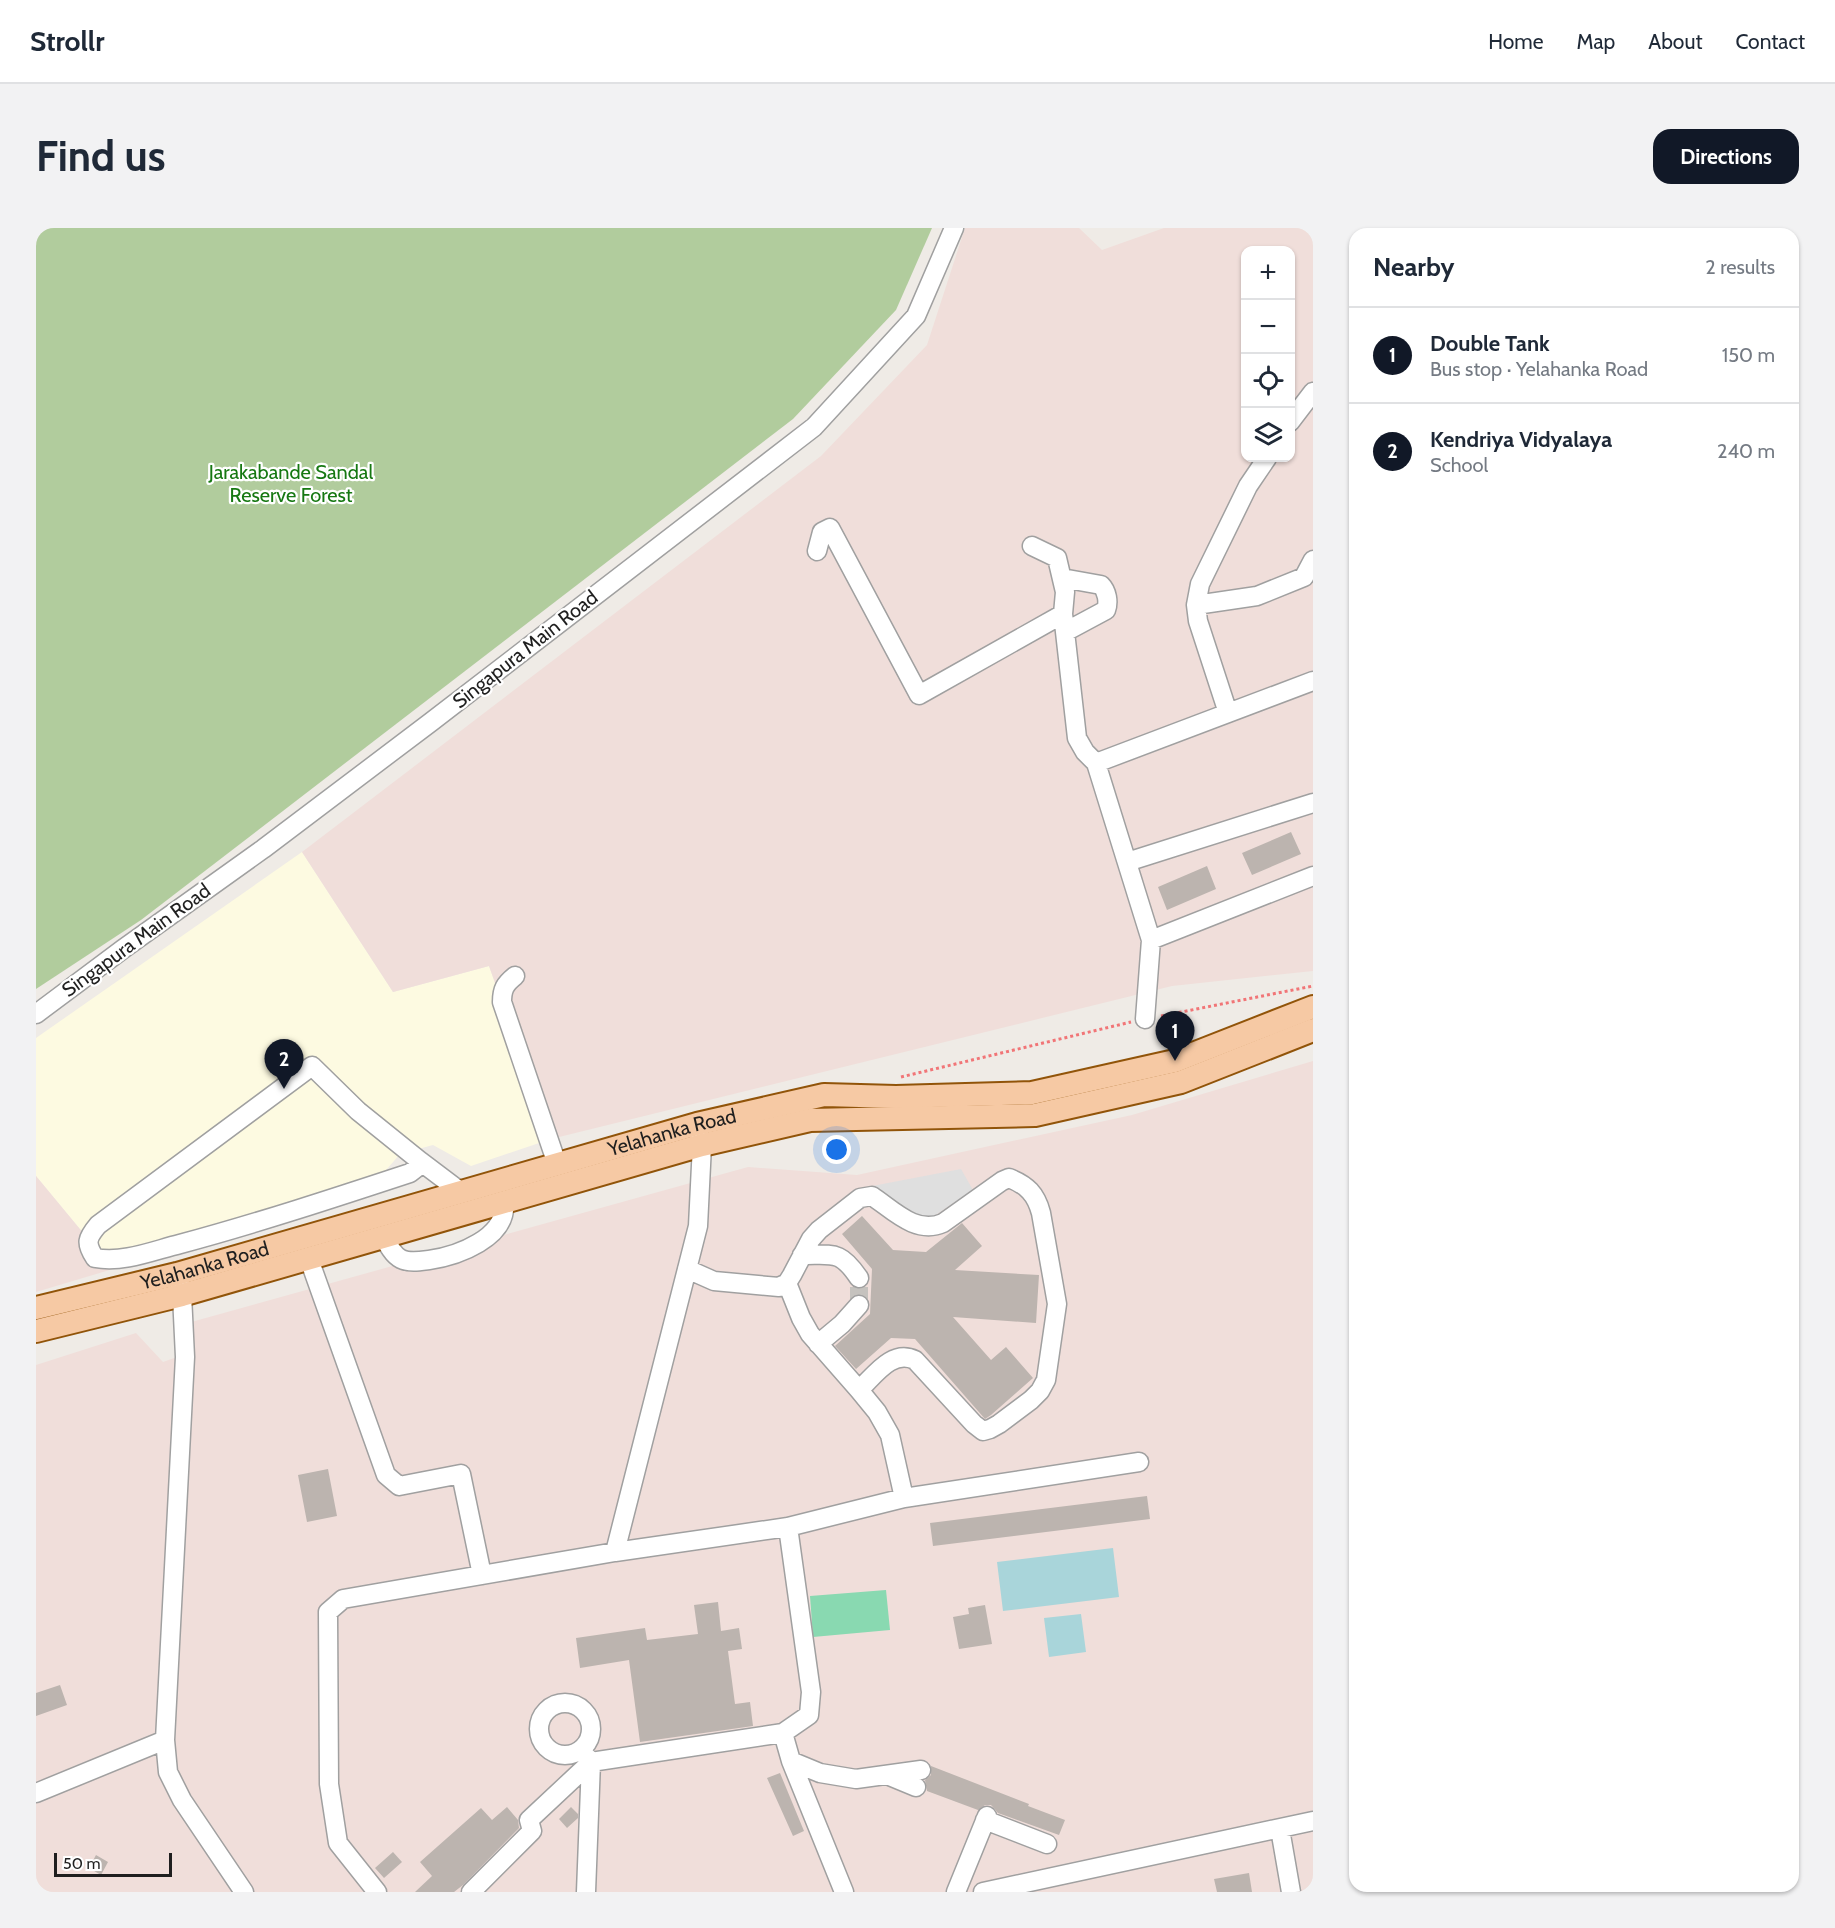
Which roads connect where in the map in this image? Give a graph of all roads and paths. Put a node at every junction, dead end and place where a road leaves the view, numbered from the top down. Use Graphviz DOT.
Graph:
graph roads {
  1 [pos="954,228"];
  2 [pos="1313,392"];
  3 [pos="1295,415"];
  4 [pos="1264,462"];
  5 [pos="1032,546"];
  6 [pos="818,551"];
  7 [pos="1313,560"];
  8 [pos="1062,578"];
  9 [pos="1196,605"];
  10 [pos="1064,623"];
  11 [pos="1313,681"];
  12 [pos="1228,713"];
  13 [pos="1096,763"];
  14 [pos="1313,803"];
  15 [pos="1127,862"];
  16 [pos="1313,876"];
  17 [pos="1151,940"];
  18 [pos="515,976"];
  19 [pos="1313,986"];
  20 [pos="1313,1007"];
  21 [pos="36,1014"];
  22 [pos="1145,1019"];
  23 [pos="1313,1030"];
  24 [pos="892,1079"];
  25 [pos="699,1134"];
  26 [pos="420,1161"];
  27 [pos="556,1164"];
  28 [pos="461,1192"];
  29 [pos="504,1202"];
  30 [pos="384,1238"];
  31 [pos="802,1255"];
  32 [pos="309,1259"];
  33 [pos="687,1269"];
  34 [pos="859,1278"];
  35 [pos="787,1283"];
  36 [pos="180,1285"];
  37 [pos="859,1305"];
  38 [pos="36,1308"];
  39 [pos="36,1331"];
  40 [pos="818,1344"];
  41 [pos="859,1390"];
  42 [pos="1139,1462"];
  43 [pos="904,1497"];
  44 [pos="788,1527"];
  45 [pos="615,1552"];
  46 [pos="482,1575"];
  47 [pos="783,1733"];
  48 [pos="165,1740"];
  49 [pos="586,1756"];
  50 [pos="791,1761"];
  51 [pos="918,1778"];
  52 [pos="36,1792"];
  53 [pos="1313,1821"];
  54 [pos="1280,1829"];
  55 [pos="1047,1844"];
  56 [pos="244,1892"];
  57 [pos="377,1892"];
  58 [pos="471,1892"];
  59 [pos="586,1892"];
  60 [pos="844,1892"];
  61 [pos="956,1892"];
  62 [pos="984,1892"];
  63 [pos="1291,1892"];
  1 -- 21 [label="street, Singapura Main Road"];
  2 -- 3 [label="street"];
  4 -- 9 [label="street"];
  5 -- 8 [label="street"];
  6 -- 10 [label="street"];
  7 -- 9 [label="street"];
  8 -- 10 [label="street"];
  8 -- 10 [label="street"];
  9 -- 12 [label="street"];
  10 -- 13 [label="street"];
  11 -- 12 [label="street"];
  12 -- 13 [label="street"];
  13 -- 15 [label="street"];
  14 -- 15 [label="street"];
  15 -- 17 [label="street"];
  16 -- 17 [label="street"];
  17 -- 22 [label="street"];
  18 -- 27 [label="street"];
  19 -- 22 [label="path"];
  20 -- 25 [label="main road, Yelahanka Road"];
  22 -- 24 [label="path"];
  23 -- 25 [label="main road, Yelahanka Road"];
  25 -- 27 [label="main road, Yelahanka Road"];
  25 -- 29 [label="main road, Yelahanka Road"];
  25 -- 33 [label="street"];
  26 -- 26 [label="street"];
  26 -- 28 [label="street"];
  27 -- 28 [label="main road, Yelahanka Road"];
  28 -- 36 [label="main road, Yelahanka Road"];
  29 -- 30 [label="main road, Yelahanka Road"];
  29 -- 30 [label="street"];
  30 -- 32 [label="main road, Yelahanka Road"];
  31 -- 34 [label="street"];
  31 -- 35 [label="street"];
  31 -- 41 [label="street"];
  32 -- 36 [label="main road, Yelahanka Road"];
  32 -- 46 [label="street"];
  33 -- 35 [label="street"];
  33 -- 45 [label="street"];
  35 -- 40 [label="street"];
  36 -- 38 [label="main road, Yelahanka Road"];
  36 -- 39 [label="main road, Yelahanka Road"];
  36 -- 48 [label="street"];
  37 -- 40 [label="street"];
  40 -- 41 [label="street"];
  41 -- 43 [label="street"];
  42 -- 43 [label="street"];
  43 -- 44 [label="street"];
  44 -- 45 [label="street"];
  44 -- 47 [label="street"];
  45 -- 46 [label="street"];
  46 -- 57 [label="street"];
  47 -- 49 [label="street"];
  47 -- 50 [label="street"];
  48 -- 52 [label="street"];
  48 -- 56 [label="street"];
  49 -- 58 [label="street"];
  49 -- 59 [label="street"];
  50 -- 51 [label="street"];
  50 -- 60 [label="street"];
  53 -- 54 [label="street"];
  54 -- 62 [label="street"];
  54 -- 63 [label="street"];
  55 -- 61 [label="street"];
}
